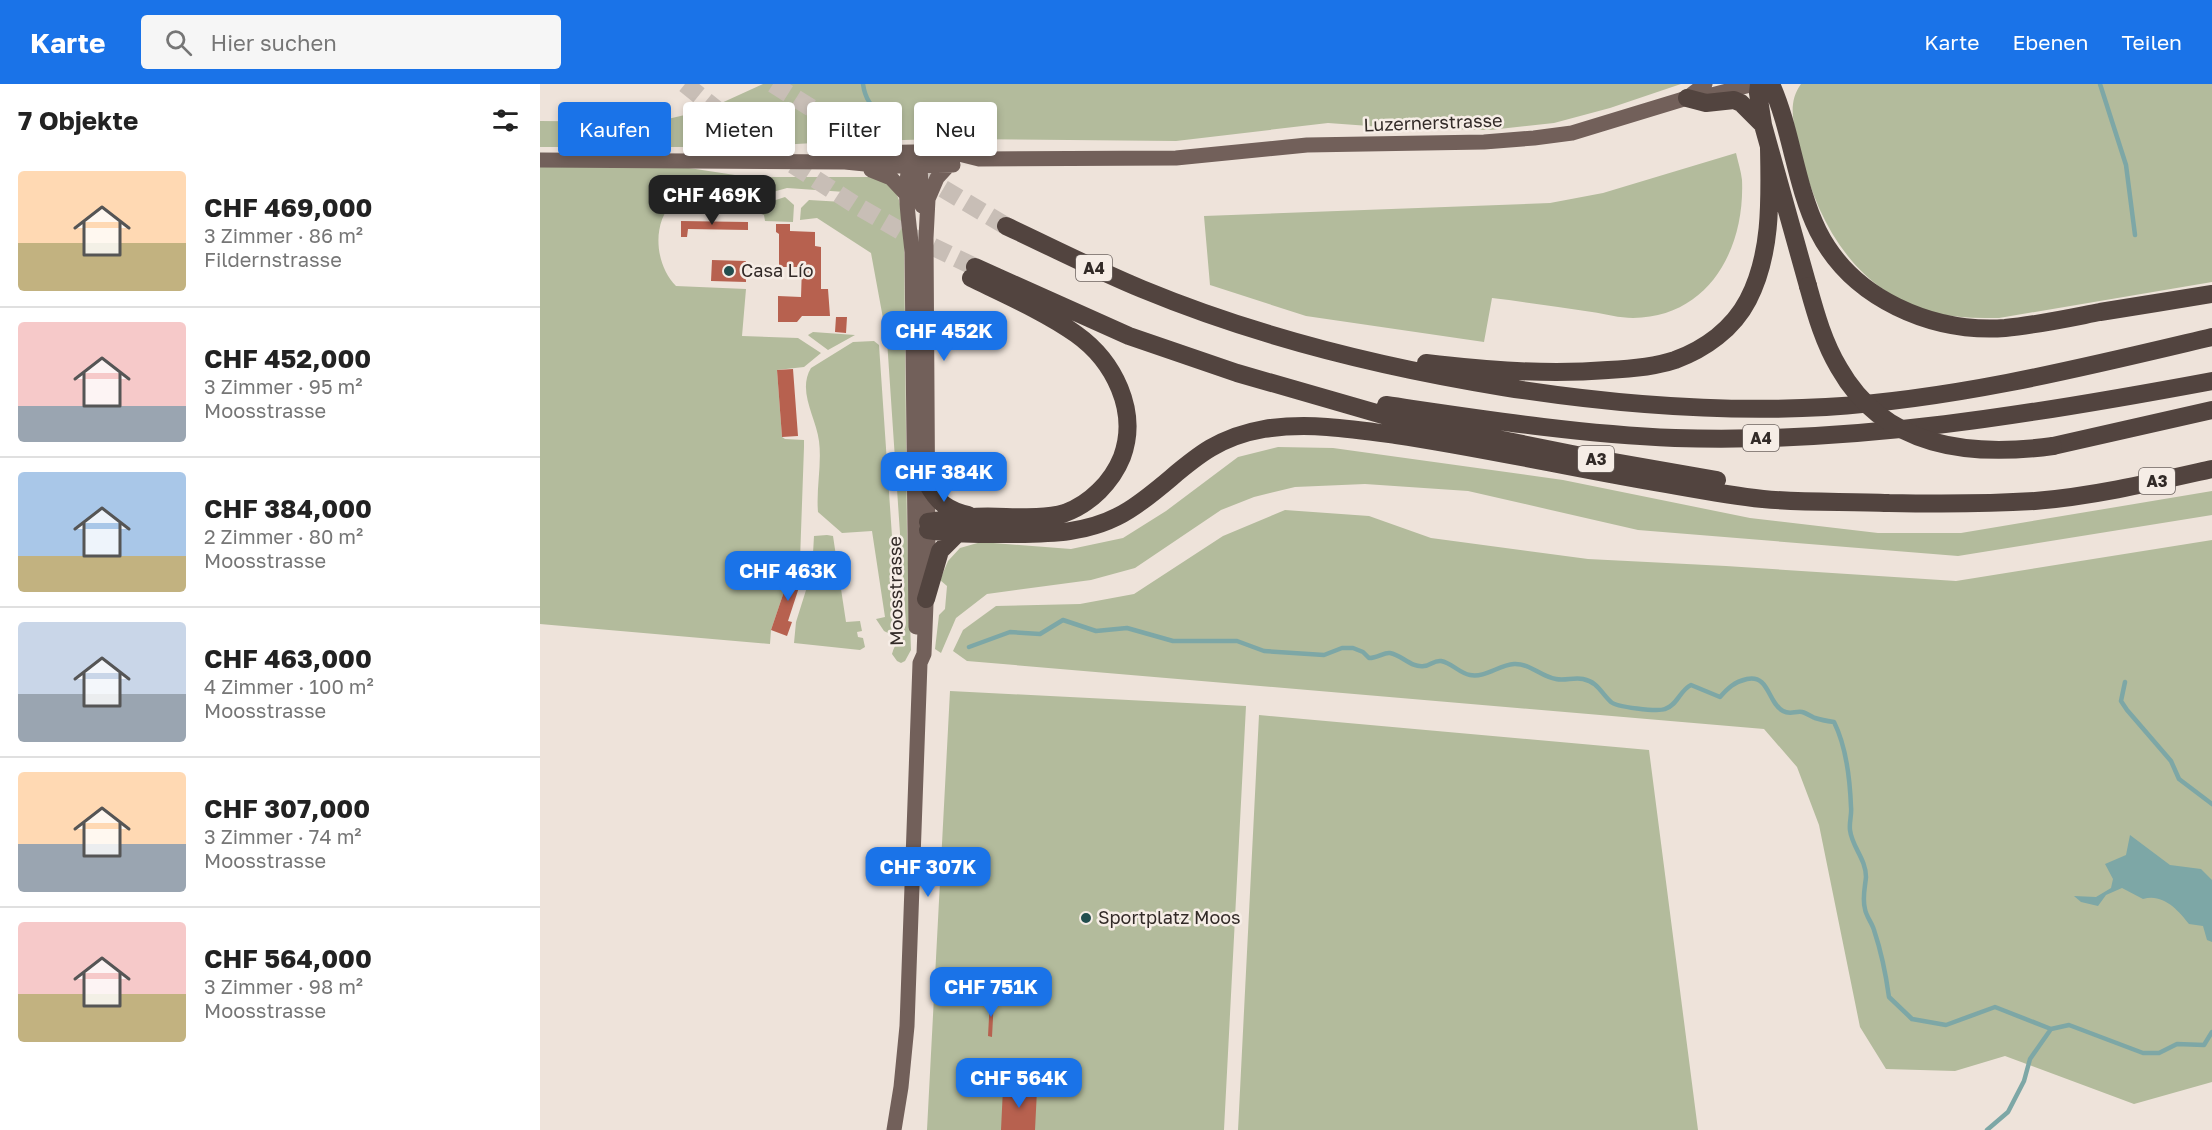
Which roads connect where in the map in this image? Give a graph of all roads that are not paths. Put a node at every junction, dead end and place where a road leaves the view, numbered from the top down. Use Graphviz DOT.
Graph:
graph roads {
  1 [pos="1705,84"];
  2 [pos="1754,84"];
  3 [pos="1759,84"];
  4 [pos="1778,90"];
  5 [pos="1687,98"];
  6 [pos="1763,125"];
  7 [pos="1769,148"];
  8 [pos="979,159"];
  9 [pos="540,160"];
  10 [pos="914,161"];
  11 [pos="845,162"];
  12 [pos="948,166"];
  13 [pos="906,194"];
  14 [pos="1006,226"];
  15 [pos="926,238"];
  16 [pos="2212,294"];
  17 [pos="2212,328"];
  18 [pos="2212,337"];
  19 [pos="1335,354"];
  20 [pos="2097,364"];
  21 [pos="2212,381"];
  22 [pos="1310,393"];
  23 [pos="2212,410"];
  24 [pos="2212,469"];
  25 [pos="928,485"];
  26 [pos="1886,502"];
  27 [pos="972,517"];
  28 [pos="923,526"];
  29 [pos="957,534"];
  30 [pos="926,599"];
  31 [pos="920,663"];
  32 [pos="894,1130"];
  1 -- 5 [label="main road, Luzernerstrasse"];
  2 -- 5 [label="main road, Luzernerstrasse"];
  3 -- 6 [label="highway"];
  4 -- 16 [label="highway"];
  5 -- 6 [label="highway"];
  5 -- 8 [label="main road, Luzernerstrasse"];
  6 -- 7 [label="highway"];
  7 -- 19 [label="highway"];
  7 -- 23 [label="highway, bridge"];
  8 -- 10 [label="main road"];
  8 -- 12 [label="main road"];
  9 -- 11 [label="main road"];
  10 -- 11 [label="main road"];
  10 -- 12 [label="main road"];
  10 -- 13 [label="main road, Moosstrasse"];
  10 -- 15 [label="main road, Moosstrasse"];
  11 -- 13 [label="main road"];
  12 -- 15 [label="main road, Moosstrasse"];
  13 -- 28 [label="main road, Moosstrasse"];
  14 -- 19 [label="highway, A4"];
  15 -- 25 [label="main road, Moosstrasse"];
  17 -- 20 [label="highway, A4"];
  18 -- 20 [label="highway, A4"];
  19 -- 20 [label="highway, A4"];
  21 -- 22 [label="highway, A4"];
  22 -- 26 [label="highway, A3"];
  22 -- 27 [label="highway, A4"];
  24 -- 26 [label="highway, A3"];
  25 -- 27 [label="highway"];
  25 -- 28 [label="main road, Moosstrasse"];
  26 -- 29 [label="highway"];
  27 -- 28 [label="highway"];
  28 -- 29 [label="highway"];
  28 -- 30 [label="main road, Moosstrasse"];
  28 -- 31 [label="main road, Moosstrasse"];
  29 -- 30 [label="highway"];
  30 -- 31 [label="main road, Moosstrasse"];
  31 -- 32 [label="main road, Moosstrasse"];
}
